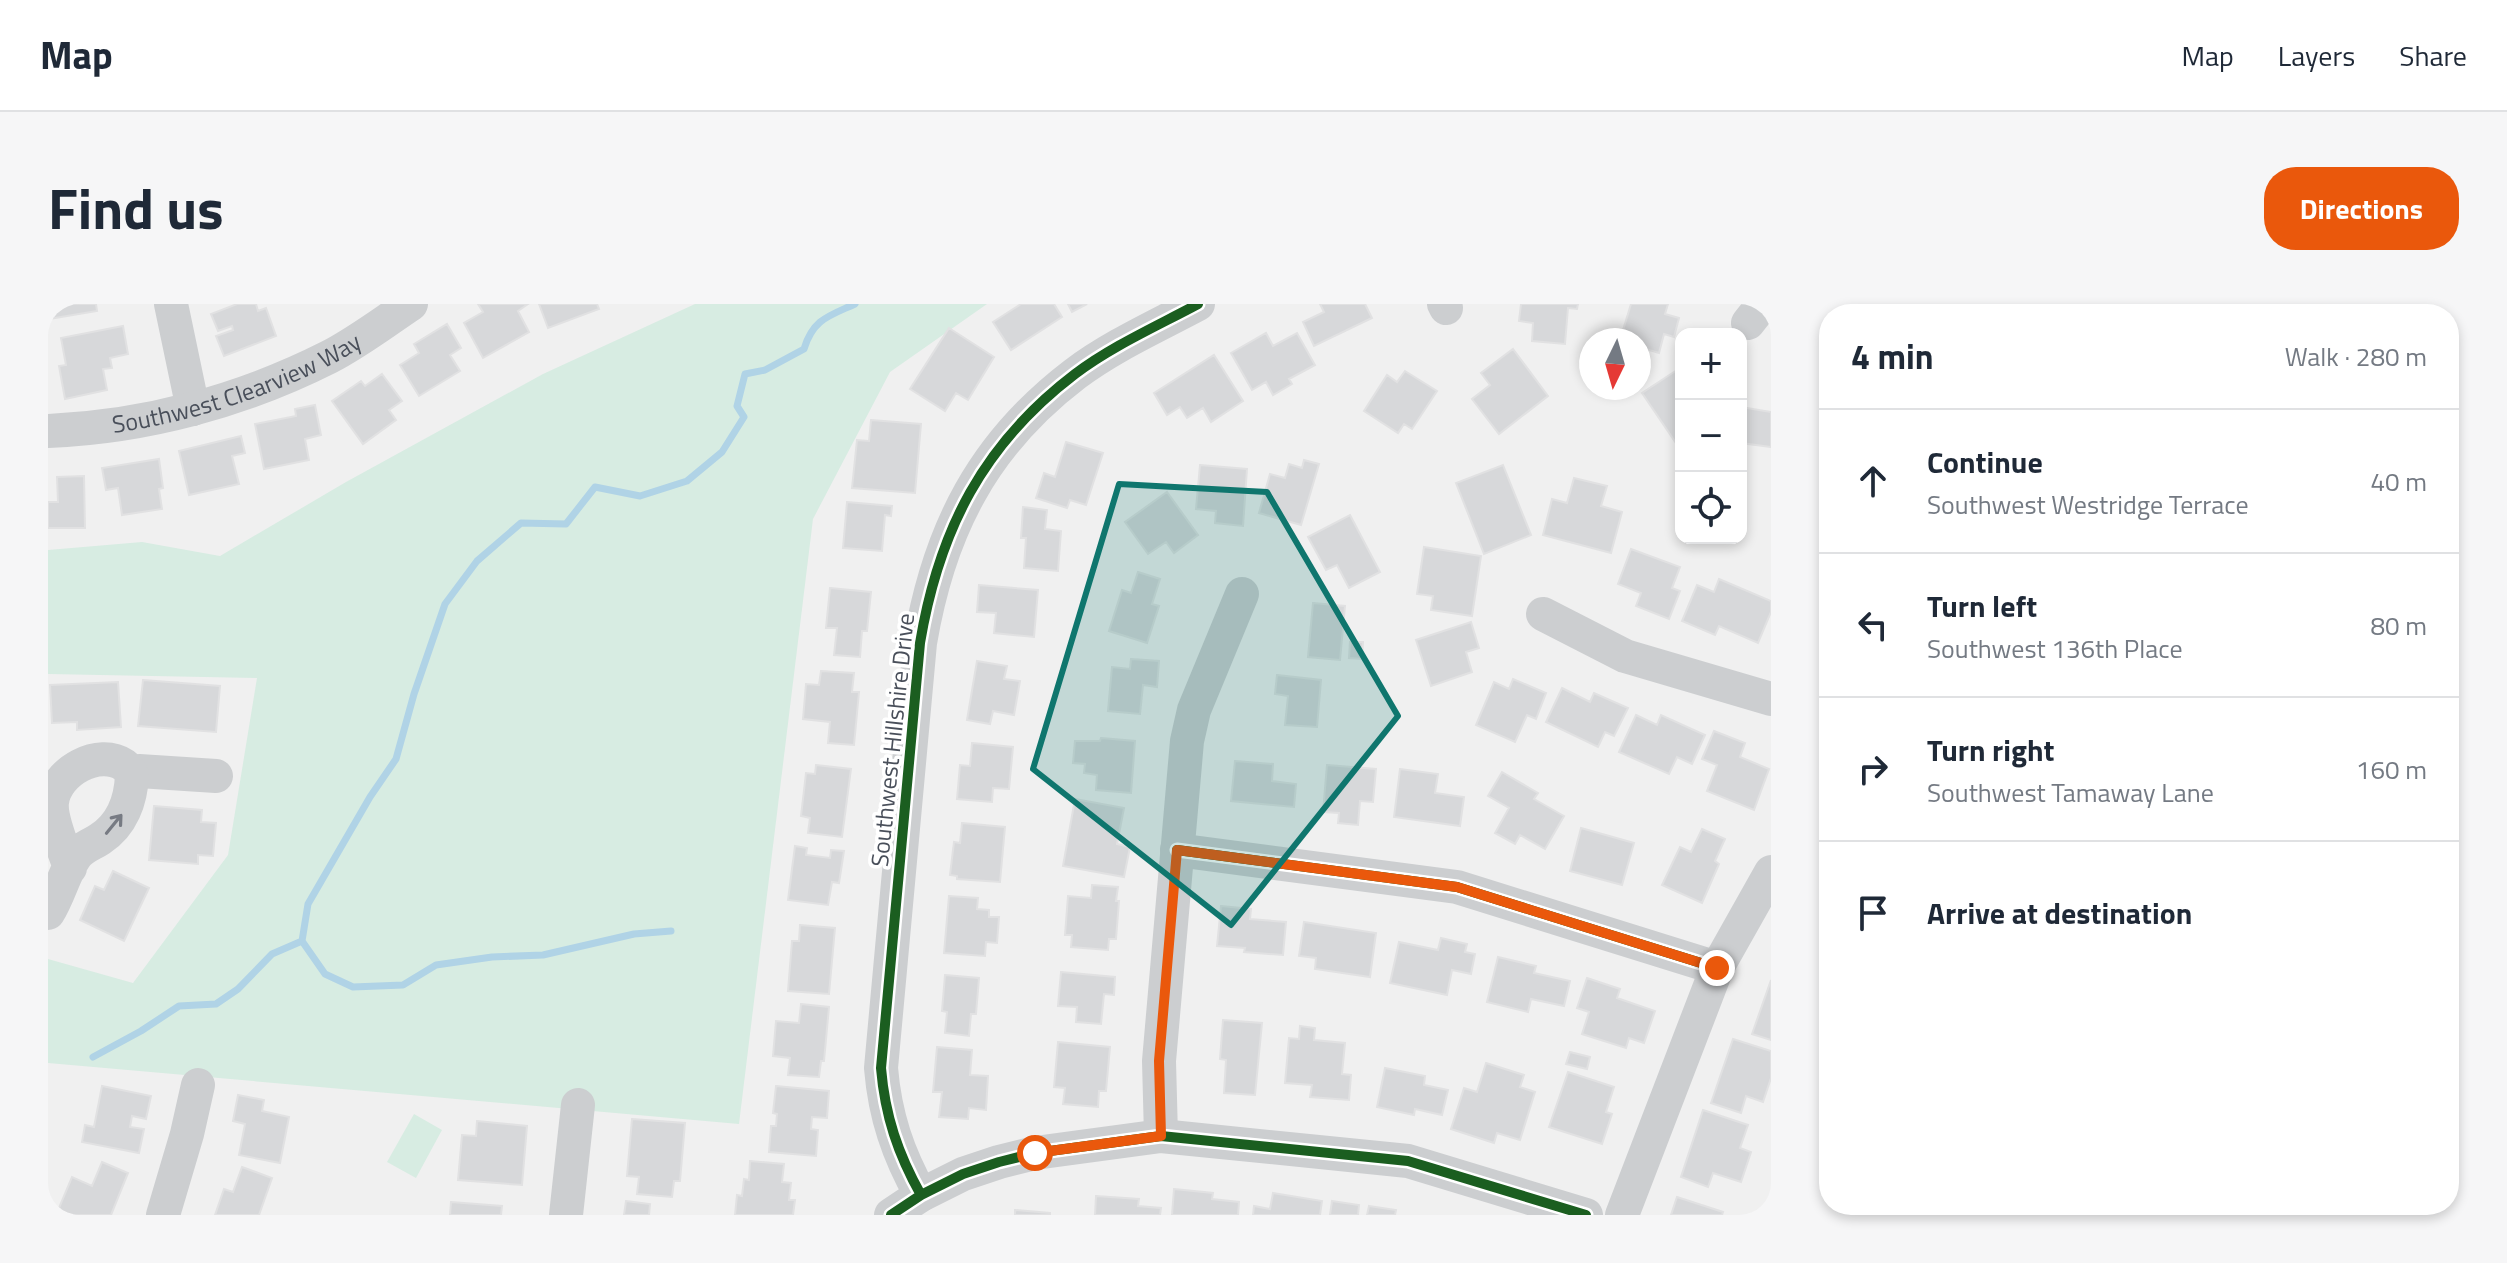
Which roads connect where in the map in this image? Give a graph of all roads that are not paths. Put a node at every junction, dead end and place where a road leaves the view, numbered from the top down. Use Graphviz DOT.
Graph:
graph roads {
  1 [pos="171,304"];
  2 [pos="411,304"];
  3 [pos="1198,304"];
  4 [pos="193,409"];
  5 [pos="48,431"];
  6 [pos="1242,594"];
  7 [pos="1543,614"];
  8 [pos="1771,699"];
  9 [pos="132,775"];
  10 [pos="216,776"];
  11 [pos="1177,850"];
  12 [pos="72,863"];
  13 [pos="1771,872"];
  14 [pos="48,913"];
  15 [pos="1717,968"];
  16 [pos="198,1085"];
  17 [pos="578,1105"];
  18 [pos="1161,1136"];
  19 [pos="921,1195"];
  20 [pos="163,1215"];
  21 [pos="566,1215"];
  22 [pos="891,1215"];
  23 [pos="1586,1215"];
  24 [pos="1622,1215"];
  1 -- 4 [label="street"];
  2 -- 4 [label="street, Southwest Clearview Way"];
  3 -- 19 [label="street, Southwest Hillshire Drive"];
  4 -- 5 [label="street, Southwest Clearview Way"];
  6 -- 11 [label="street"];
  7 -- 8 [label="street"];
  9 -- 10 [label="street"];
  12 -- 9 [label="street, one-way"];
  9 -- 12 [label="street"];
  11 -- 15 [label="street"];
  11 -- 18 [label="street"];
  12 -- 14 [label="street"];
  13 -- 15 [label="street"];
  15 -- 24 [label="street"];
  16 -- 20 [label="street"];
  17 -- 21 [label="street"];
  18 -- 19 [label="street"];
  18 -- 23 [label="street"];
  19 -- 22 [label="street"];
}
